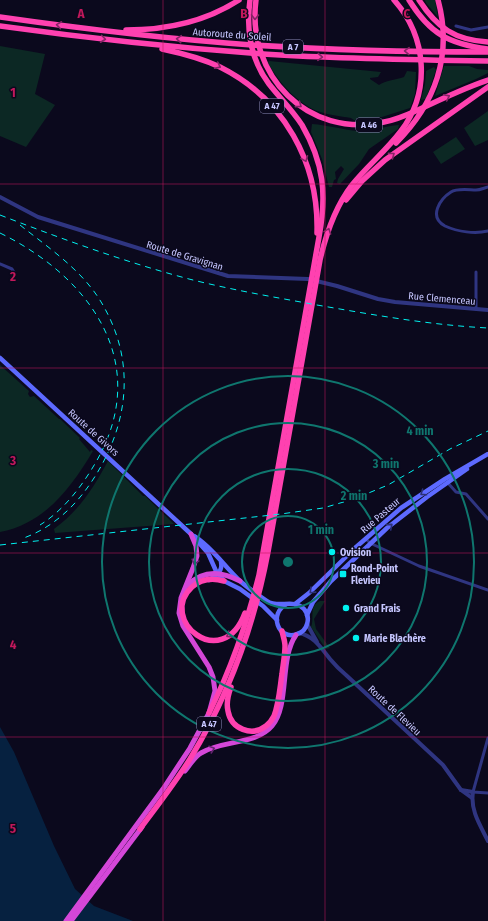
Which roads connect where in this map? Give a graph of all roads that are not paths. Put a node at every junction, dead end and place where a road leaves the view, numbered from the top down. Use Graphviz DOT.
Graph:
graph roads {
  1 [pos="240,0"];
  2 [pos="394,0"];
  3 [pos="409,0"];
  4 [pos="419,0"];
  5 [pos="438,0"];
  6 [pos="252,1"];
  7 [pos="0,17"];
  8 [pos="0,26"];
  9 [pos="456,26"];
  10 [pos="488,27"];
  11 [pos="98,30"];
  12 [pos="488,42"];
  13 [pos="140,44"];
  14 [pos="488,49"];
  15 [pos="488,52"];
  16 [pos="488,61"];
  17 [pos="488,80"];
  18 [pos="488,87"];
  19 [pos="377,158"];
  20 [pos="488,187"];
  21 [pos="0,197"];
  22 [pos="336,213"];
  23 [pos="488,231"];
  24 [pos="316,255"];
  25 [pos="0,264"];
  26 [pos="316,270"];
  27 [pos="476,272"];
  28 [pos="12,278"];
  29 [pos="395,302"];
  30 [pos="476,309"];
  31 [pos="488,310"];
  32 [pos="0,358"];
  33 [pos="488,454"];
  34 [pos="446,481"];
  35 [pos="488,519"];
  36 [pos="271,524"];
  37 [pos="192,534"];
  38 [pos="366,539"];
  39 [pos="370,543"];
  40 [pos="220,560"];
  41 [pos="218,574"];
  42 [pos="209,580"];
  43 [pos="224,581"];
  44 [pos="240,581"];
  45 [pos="257,584"];
  46 [pos="185,588"];
  47 [pos="488,590"];
  48 [pos="287,604"];
  49 [pos="295,604"];
  50 [pos="252,605"];
  51 [pos="307,615"];
  52 [pos="277,620"];
  53 [pos="307,624"];
  54 [pos="282,631"];
  55 [pos="297,634"];
  56 [pos="317,642"];
  57 [pos="242,651"];
  58 [pos="209,713"];
  59 [pos="488,738"];
  60 [pos="461,790"];
  61 [pos="473,792"];
  62 [pos="488,793"];
  63 [pos="472,798"];
  64 [pos="140,829"];
  65 [pos="488,841"];
  66 [pos="102,876"];
  67 [pos="66,921"];
  68 [pos="71,921"];
  1 -- 11 [label="highway"];
  2 -- 19 [label="highway"];
  3 -- 14 [label="highway"];
  4 -- 12 [label="highway"];
  5 -- 19 [label="highway"];
  6 -- 17 [label="highway, A 46, one-way"];
  6 -- 24 [label="highway, A 47"];
  11 -- 7 [label="highway, Autoroute du Soleil / A 7, one-way"];
  8 -- 13 [label="highway, Autoroute du Soleil / A 7, one-way"];
  9 -- 10 [label="street"];
  15 -- 11 [label="highway, Autoroute du Soleil / A 7, one-way"];
  13 -- 16 [label="highway, Autoroute du Soleil / A 7, one-way"];
  13 -- 24 [label="highway, A 47, one-way"];
  22 -- 18 [label="highway, one-way"];
  19 -- 22 [label="highway, A 47"];
  20 -- 23 [label="street"];
  21 -- 29 [label="street, Route de Gravignan"];
  26 -- 22 [label="highway, A 47, one-way"];
  24 -- 26 [label="highway, A 47"];
  25 -- 28 [label="street"];
  26 -- 36 [label="highway, A 47"];
  27 -- 30 [label="street"];
  29 -- 30 [label="street, Rue Clemenceau"];
  30 -- 31 [label="street, Rue Clemenceau"];
  32 -- 37 [label="main road, Route de Givors"];
  33 -- 34 [label="main road, Rue Pasteur"];
  34 -- 35 [label="street"];
  34 -- 38 [label="main road, Rue Pasteur, one-way"];
  39 -- 34 [label="main road, Rue Pasteur, one-way"];
  36 -- 45 [label="highway, A 47"];
  36 -- 45 [label="highway, A 47"];
  37 -- 40 [label="main road"];
  37 -- 41 [label="main road"];
  37 -- 46 [label="highway, one-way"];
  38 -- 39 [label="street"];
  38 -- 49 [label="main road, Rue Pasteur, one-way"];
  39 -- 47 [label="street"];
  39 -- 51 [label="main road, Rue Pasteur"];
  40 -- 41 [label="main road"];
  40 -- 44 [label="main road"];
  41 -- 42 [label="main road"];
  41 -- 43 [label="main road"];
  41 -- 44 [label="highway"];
  41 -- 46 [label="highway"];
  42 -- 43 [label="highway"];
  50 -- 42 [label="highway, one-way"];
  43 -- 52 [label="main road"];
  44 -- 48 [label="main road"];
  45 -- 50 [label="highway, A 47"];
  45 -- 50 [label="highway"];
  46 -- 58 [label="highway"];
  48 -- 49 [label="main road"];
  48 -- 52 [label="main road"];
  49 -- 51 [label="main road"];
  50 -- 57 [label="highway, A 47"];
  50 -- 58 [label="highway, A 47"];
  51 -- 53 [label="main road"];
  52 -- 54 [label="main road"];
  53 -- 55 [label="main road"];
  53 -- 56 [label="street, Route de Flevieu"];
  54 -- 55 [label="main road"];
  54 -- 57 [label="highway"];
  55 -- 56 [label="street, Route de Flevieu"];
  64 -- 55 [label="highway, one-way"];
  56 -- 60 [label="street, Route de Flevieu"];
  57 -- 64 [label="highway, A 47"];
  58 -- 66 [label="highway, A 47"];
  59 -- 61 [label="street"];
  60 -- 61 [label="street"];
  60 -- 63 [label="street, Route de Flevieu"];
  61 -- 62 [label="street"];
  61 -- 63 [label="street"];
  63 -- 65 [label="street"];
  64 -- 66 [label="highway, A 47"];
  66 -- 67 [label="highway, A 47"];
  66 -- 68 [label="highway, A 47"];
}
